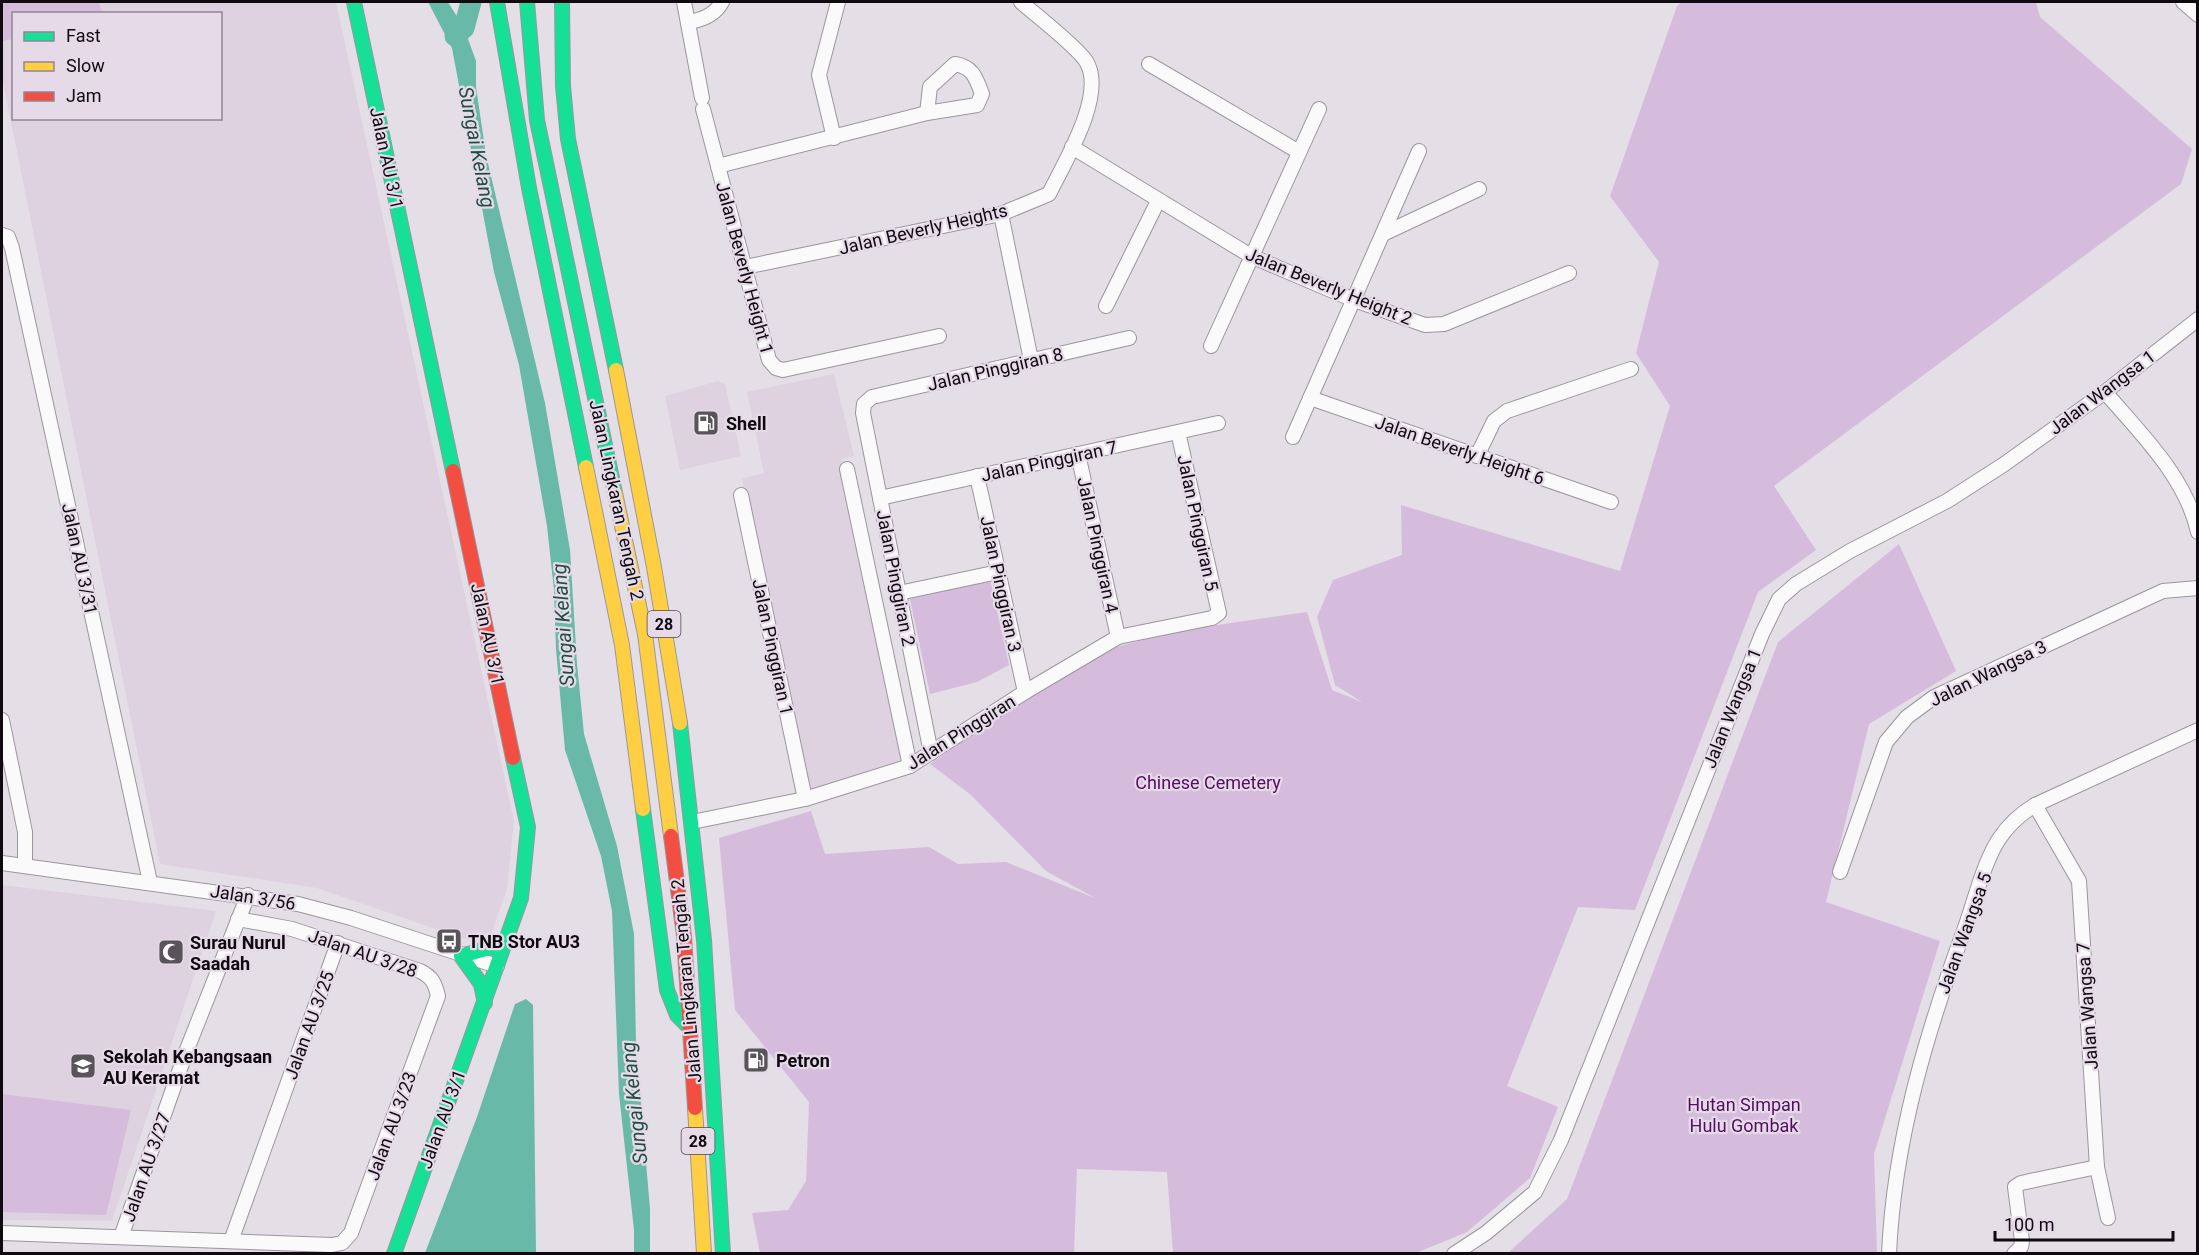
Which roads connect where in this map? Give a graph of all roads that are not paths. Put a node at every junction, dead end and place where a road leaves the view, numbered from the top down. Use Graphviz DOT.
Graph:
graph roads {
  1 [pos="354,2"];
  2 [pos="497,2"];
  3 [pos="527,2"];
  4 [pos="562,2"];
  5 [pos="684,2"];
  6 [pos="722,2"];
  7 [pos="838,2"];
  8 [pos="1021,2"];
  9 [pos="2183,2"];
  10 [pos="2198,15"];
  11 [pos="688,22"];
  12 [pos="1149,64"];
  13 [pos="1319,109"];
  14 [pos="927,113"];
  15 [pos="834,138"];
  16 [pos="1072,147"];
  17 [pos="1419,151"];
  18 [pos="1299,152"];
  19 [pos="718,166"];
  20 [pos="1479,189"];
  21 [pos="1158,201"];
  22 [pos="1001,214"];
  23 [pos="1383,234"];
  24 [pos="5,236"];
  25 [pos="1251,256"];
  26 [pos="745,267"];
  27 [pos="1569,273"];
  28 [pos="1354,300"];
  29 [pos="1106,306"];
  30 [pos="2198,319"];
  31 [pos="939,336"];
  32 [pos="1129,338"];
  33 [pos="1211,346"];
  34 [pos="1031,360"];
  35 [pos="1631,369"];
  36 [pos="2105,392"];
  37 [pos="1310,399"];
  38 [pos="864,404"];
  39 [pos="1218,423"];
  40 [pos="1179,432"];
  41 [pos="1293,437"];
  42 [pos="1078,454"];
  43 [pos="1477,456"];
  44 [pos="848,469"];
  45 [pos="977,476"];
  46 [pos="741,495"];
  47 [pos="880,498"];
  48 [pos="1611,502"];
  49 [pos="2198,532"];
  50 [pos="998,572"];
  51 [pos="2198,588"];
  52 [pos="899,593"];
  53 [pos="1219,613"];
  54 [pos="1118,637"];
  55 [pos="1025,692"];
  56 [pos="2,723"];
  57 [pos="2198,730"];
  58 [pos="931,753"];
  59 [pos="910,766"];
  60 [pos="805,799"];
  61 [pos="2035,805"];
  62 [pos="692,822"];
  63 [pos="2,863"];
  64 [pos="25,866"];
  65 [pos="1840,872"];
  66 [pos="150,882"];
  67 [pos="248,895"];
  68 [pos="238,920"];
  69 [pos="506,939"];
  70 [pos="338,944"];
  71 [pos="461,956"];
  72 [pos="496,966"];
  73 [pos="438,996"];
  74 [pos="485,1003"];
  75 [pos="691,1029"];
  76 [pos="2097,1167"];
  77 [pos="2108,1218"];
  78 [pos="2,1233"];
  79 [pos="121,1237"];
  80 [pos="231,1241"];
  81 [pos="726,1251"];
  82 [pos="394,1254"];
  83 [pos="704,1254"];
  84 [pos="1454,1254"];
  85 [pos="1889,1254"];
  86 [pos="2014,1254"];
  1 -- 69 [label="main road, Jalan AU 3/1"];
  2 -- 75 [label="main road"];
  3 -- 75 [label="main road, Jalan Lingkaran Tengah 2 / 28"];
  4 -- 62 [label="main road, Jalan Lingkaran Tengah 2 / 28"];
  5 -- 11 [label="street, Jalan Beverly Height 1"];
  6 -- 11 [label="street"];
  7 -- 15 [label="street"];
  8 -- 16 [label="street, Jalan Beverly Heights"];
  9 -- 10 [label="street"];
  11 -- 19 [label="street, Jalan Beverly Height 1"];
  12 -- 18 [label="street"];
  13 -- 18 [label="street"];
  14 -- 15 [label="street"];
  15 -- 19 [label="street"];
  16 -- 21 [label="street, Jalan Beverly Height 2"];
  16 -- 22 [label="street, Jalan Beverly Heights"];
  17 -- 23 [label="street"];
  18 -- 25 [label="street"];
  19 -- 26 [label="street, Jalan Beverly Height 1"];
  20 -- 23 [label="street"];
  21 -- 25 [label="street, Jalan Beverly Height 2"];
  21 -- 29 [label="street"];
  22 -- 26 [label="street, Jalan Beverly Heights"];
  22 -- 34 [label="street"];
  23 -- 28 [label="street"];
  24 -- 66 [label="street, Jalan AU 3/31"];
  25 -- 28 [label="street, Jalan Beverly Height 2"];
  25 -- 33 [label="street"];
  26 -- 31 [label="street, Jalan Beverly Height 1"];
  27 -- 28 [label="street, Jalan Beverly Height 2"];
  28 -- 37 [label="street"];
  30 -- 36 [label="street, Jalan Wangsa 1"];
  32 -- 34 [label="street, Jalan Pinggiran 8"];
  34 -- 38 [label="street, Jalan Pinggiran 8"];
  35 -- 43 [label="street"];
  36 -- 49 [label="street"];
  36 -- 84 [label="street, Jalan Wangsa 1"];
  37 -- 41 [label="street"];
  37 -- 43 [label="street, Jalan Beverly Height 6"];
  38 -- 47 [label="street, Jalan Pinggiran 2"];
  39 -- 40 [label="street, Jalan Pinggiran 7"];
  40 -- 42 [label="street, Jalan Pinggiran 7"];
  40 -- 53 [label="street, Jalan Pinggiran 5"];
  42 -- 45 [label="street, Jalan Pinggiran 7"];
  42 -- 54 [label="street, Jalan Pinggiran 4"];
  43 -- 48 [label="street, Jalan Beverly Height 6"];
  44 -- 59 [label="street, Jalan Pinggiran 2"];
  45 -- 47 [label="street, Jalan Pinggiran 7"];
  45 -- 50 [label="street, Jalan Pinggiran 3"];
  46 -- 60 [label="street, Jalan Pinggiran 1"];
  47 -- 52 [label="street, Jalan Pinggiran 2"];
  50 -- 52 [label="street"];
  50 -- 55 [label="street, Jalan Pinggiran 3"];
  51 -- 65 [label="street, Jalan Wangsa 3"];
  52 -- 58 [label="street, Jalan Pinggiran 2"];
  53 -- 54 [label="street, Jalan Pinggiran"];
  54 -- 55 [label="street, Jalan Pinggiran"];
  55 -- 58 [label="street, Jalan Pinggiran"];
  56 -- 64 [label="street"];
  57 -- 61 [label="street, Jalan Wangsa 5"];
  58 -- 59 [label="street, Jalan Pinggiran"];
  59 -- 60 [label="street, Jalan Pinggiran"];
  60 -- 62 [label="street, Jalan Pinggiran"];
  61 -- 76 [label="street, Jalan Wangsa 7"];
  61 -- 85 [label="street, Jalan Wangsa 5"];
  62 -- 81 [label="main road, Jalan Lingkaran Tengah 2 / 28"];
  63 -- 64 [label="street, Jalan 3/56"];
  64 -- 66 [label="street, Jalan 3/56"];
  66 -- 67 [label="street, Jalan 3/56"];
  67 -- 68 [label="street, Jalan AU 3/27"];
  67 -- 71 [label="street, Jalan 3/56"];
  68 -- 70 [label="street, Jalan AU 3/28"];
  68 -- 79 [label="street, Jalan AU 3/27"];
  69 -- 71 [label="main road"];
  69 -- 72 [label="main road, Jalan AU 3/1"];
  70 -- 73 [label="street, Jalan AU 3/28"];
  70 -- 80 [label="street, Jalan AU 3/25"];
  71 -- 72 [label="street, Jalan 3/56"];
  71 -- 74 [label="main road"];
  72 -- 74 [label="main road, Jalan AU 3/1"];
  73 -- 80 [label="street, Jalan AU 3/23"];
  74 -- 82 [label="main road, Jalan AU 3/1"];
  75 -- 83 [label="main road, Jalan Lingkaran Tengah 2 / 28"];
  76 -- 77 [label="street, Jalan Wangsa 7"];
  76 -- 86 [label="street"];
  78 -- 79 [label="street"];
  79 -- 80 [label="street"];
}
